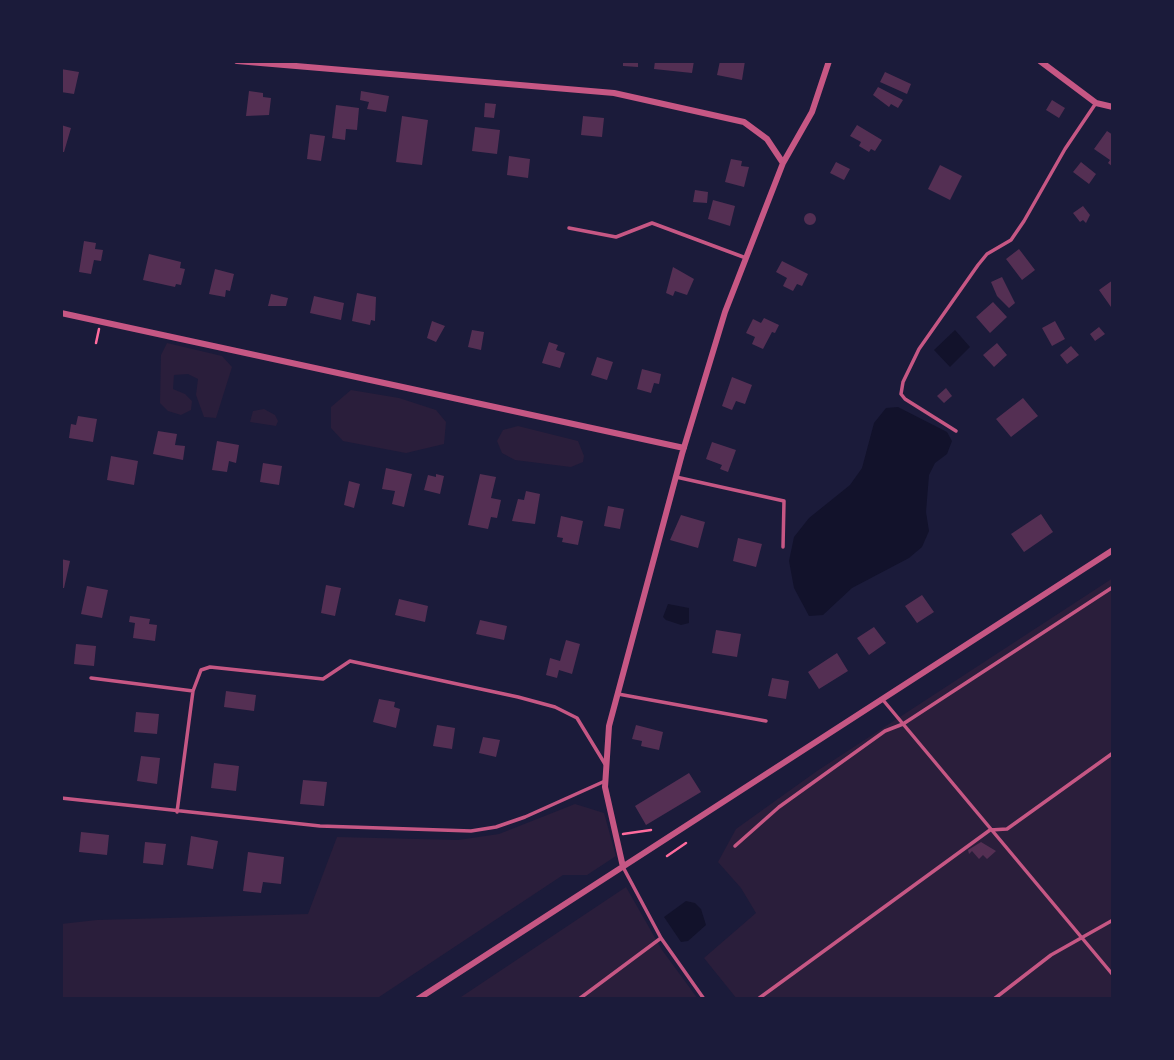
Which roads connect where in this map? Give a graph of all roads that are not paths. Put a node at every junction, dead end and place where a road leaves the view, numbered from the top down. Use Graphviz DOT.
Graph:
graph roads {
  1 [pos="237,61"];
  2 [pos="829,61"];
  3 [pos="1040,61"];
  4 [pos="1096,103"];
  5 [pos="1113,107"];
  6 [pos="783,163"];
  7 [pos="569,228"];
  8 [pos="746,258"];
  9 [pos="61,313"];
  10 [pos="956,431"];
  11 [pos="684,448"];
  12 [pos="676,477"];
  13 [pos="783,547"];
  14 [pos="1113,550"];
  15 [pos="1113,587"];
  16 [pos="91,678"];
  17 [pos="193,691"];
  18 [pos="618,694"];
  19 [pos="882,699"];
  20 [pos="766,721"];
  21 [pos="903,724"];
  22 [pos="1113,752"];
  23 [pos="604,764"];
  24 [pos="605,781"];
  25 [pos="61,798"];
  26 [pos="177,812"];
  27 [pos="990,830"];
  28 [pos="735,846"];
  29 [pos="623,867"];
  30 [pos="1113,920"];
  31 [pos="1080,936"];
  32 [pos="661,938"];
  33 [pos="1113,975"];
  34 [pos="418,999"];
  35 [pos="579,999"];
  36 [pos="704,999"];
  37 [pos="758,999"];
  38 [pos="994,999"];
  1 -- 6 [label="street"];
  2 -- 6 [label="street"];
  3 -- 4 [label="street"];
  4 -- 5 [label="street"];
  4 -- 10 [label="lane"];
  6 -- 8 [label="street"];
  7 -- 8 [label="lane"];
  8 -- 11 [label="street"];
  9 -- 11 [label="street"];
  11 -- 12 [label="street"];
  12 -- 13 [label="lane"];
  12 -- 18 [label="street"];
  14 -- 19 [label="street"];
  15 -- 21 [label="lane"];
  16 -- 17 [label="lane"];
  17 -- 23 [label="lane"];
  17 -- 26 [label="lane"];
  18 -- 20 [label="lane"];
  18 -- 23 [label="street"];
  19 -- 21 [label="lane"];
  19 -- 29 [label="street"];
  21 -- 27 [label="lane"];
  21 -- 28 [label="lane"];
  22 -- 27 [label="lane"];
  23 -- 24 [label="street"];
  24 -- 26 [label="lane"];
  24 -- 29 [label="street"];
  25 -- 26 [label="lane"];
  27 -- 31 [label="lane"];
  27 -- 37 [label="lane"];
  29 -- 32 [label="lane"];
  29 -- 34 [label="street"];
  30 -- 31 [label="lane"];
  31 -- 33 [label="lane"];
  31 -- 38 [label="lane"];
  32 -- 35 [label="lane"];
  32 -- 36 [label="lane"];
}
